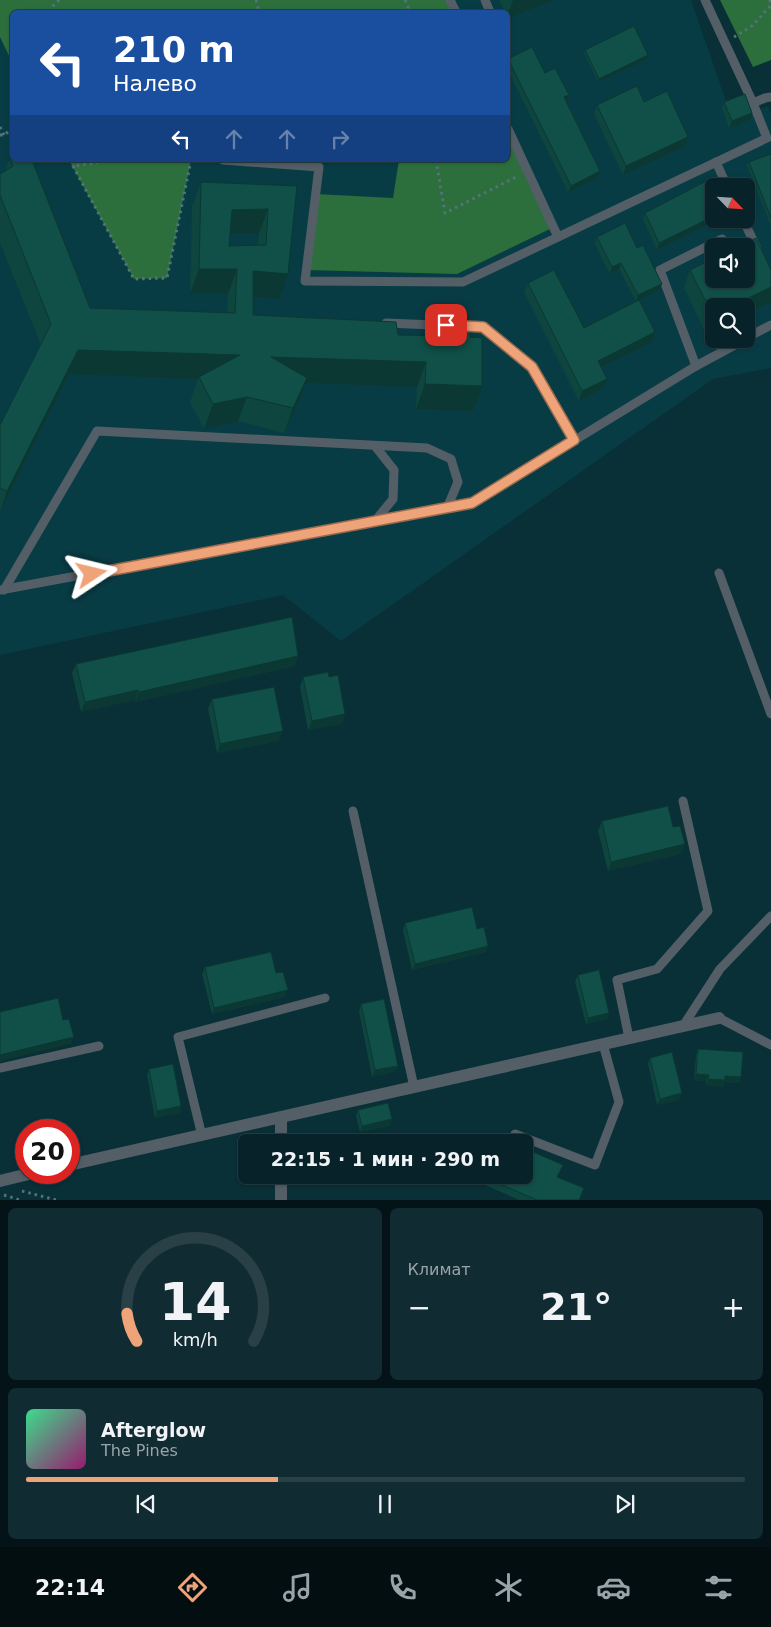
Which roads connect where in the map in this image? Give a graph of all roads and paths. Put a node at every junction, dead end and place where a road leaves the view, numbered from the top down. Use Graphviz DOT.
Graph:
graph roads {
  1 [pos="59,0"];
  2 [pos="705,0"];
  3 [pos="770,2"];
  4 [pos="50,10"];
  5 [pos="726,43"];
  6 [pos="771,97"];
  7 [pos="753,102"];
  8 [pos="0,127"];
  9 [pos="510,133"];
  10 [pos="2,135"];
  11 [pos="71,162"];
  12 [pos="103,162"];
  13 [pos="191,162"];
  14 [pos="250,162"];
  15 [pos="436,162"];
  16 [pos="716,162"];
  17 [pos="74,166"];
  18 [pos="527,171"];
  19 [pos="723,178"];
  20 [pos="747,228"];
  21 [pos="558,237"];
  22 [pos="705,248"];
  23 [pos="763,262"];
  24 [pos="374,322"];
  25 [pos="771,325"];
  26 [pos="755,334"];
  27 [pos="729,348"];
  28 [pos="696,366"];
  29 [pos="574,440"];
  30 [pos="375,446"];
  31 [pos="448,508"];
  32 [pos="375,521"];
  33 [pos="719,573"];
  34 [pos="2,590"];
  35 [pos="771,714"];
  36 [pos="683,801"];
  37 [pos="353,811"];
  38 [pos="771,916"];
  39 [pos="325,998"];
  40 [pos="719,1018"];
  41 [pos="683,1026"];
  42 [pos="629,1038"];
  43 [pos="603,1044"];
  44 [pos="771,1045"];
  45 [pos="100,1046"];
  46 [pos="0,1068"];
  47 [pos="414,1087"];
  48 [pos="282,1118"];
  49 [pos="281,1134"];
  50 [pos="202,1136"];
  51 [pos="533,1141"];
  52 [pos="80,1163"];
  53 [pos="15,1177"];
  54 [pos="0,1181"];
  55 [pos="281,1184"];
  56 [pos="18,1190"];
  57 [pos="0,1194"];
  58 [pos="20,1200"];
  59 [pos="56,1200"];
  60 [pos="281,1200"];
  1 -- 4 [label="path"];
  2 -- 5 [label="lane"];
  3 -- 5 [label="path"];
  5 -- 7 [label="lane"];
  6 -- 7 [label="lane"];
  7 -- 16 [label="lane"];
  8 -- 10 [label="path"];
  9 -- 18 [label="lane"];
  11 -- 17 [label="path"];
  12 -- 17 [label="path"];
  13 -- 17 [label="path"];
  14 -- 21 [label="lane"];
  15 -- 18 [label="path"];
  16 -- 19 [label="lane"];
  16 -- 21 [label="lane"];
  18 -- 21 [label="lane"];
  20 -- 23 [label="lane"];
  22 -- 28 [label="lane"];
  24 -- 29 [label="lane"];
  25 -- 26 [label="lane"];
  27 -- 28 [label="lane"];
  28 -- 29 [label="lane"];
  29 -- 31 [label="lane"];
  30 -- 31 [label="lane"];
  30 -- 32 [label="lane"];
  30 -- 34 [label="lane"];
  31 -- 32 [label="lane"];
  32 -- 34 [label="lane"];
  33 -- 35 [label="lane"];
  36 -- 42 [label="lane"];
  37 -- 47 [label="lane"];
  38 -- 41 [label="lane"];
  39 -- 50 [label="lane"];
  40 -- 41 [label="street"];
  40 -- 44 [label="lane"];
  41 -- 42 [label="street"];
  42 -- 43 [label="street"];
  43 -- 47 [label="street"];
  43 -- 51 [label="lane"];
  45 -- 46 [label="lane"];
  47 -- 48 [label="street"];
  48 -- 49 [label="street"];
  48 -- 50 [label="street"];
  50 -- 52 [label="street"];
  53 -- 54 [label="street"];
  55 -- 60 [label="street"];
  56 -- 59 [label="path"];
  57 -- 58 [label="path"];
}
